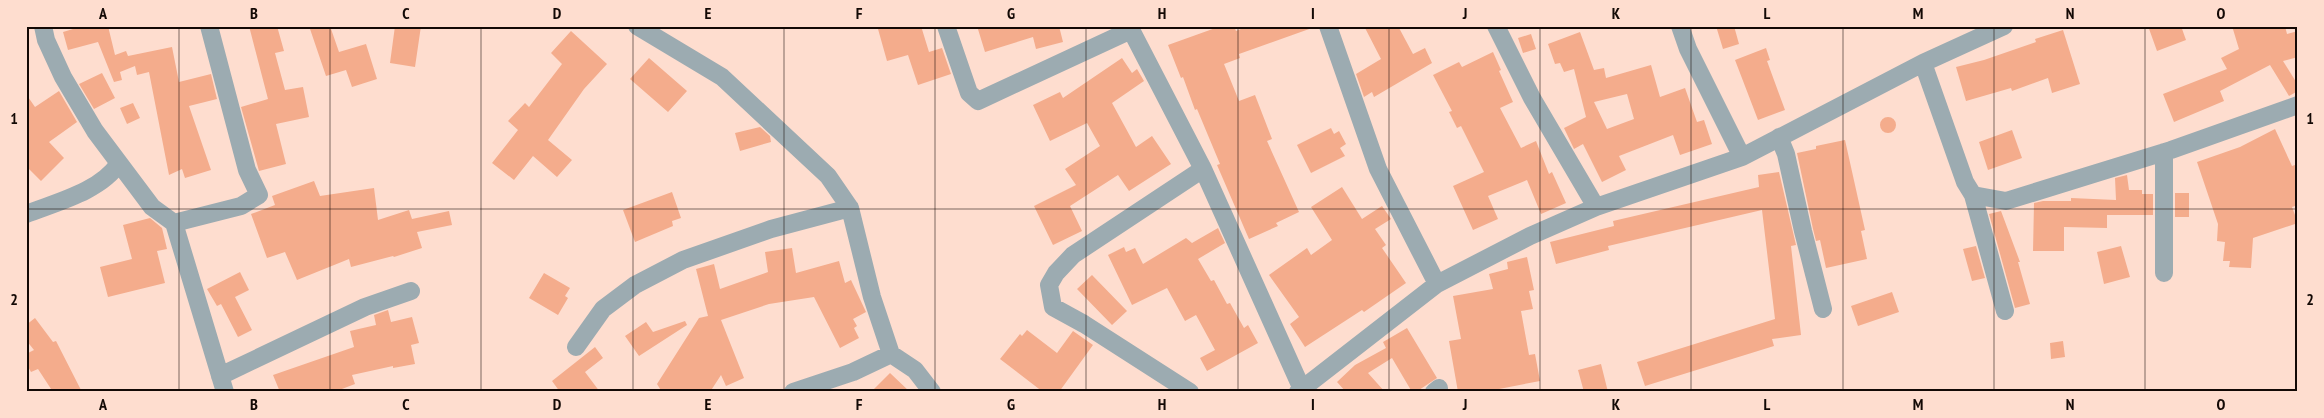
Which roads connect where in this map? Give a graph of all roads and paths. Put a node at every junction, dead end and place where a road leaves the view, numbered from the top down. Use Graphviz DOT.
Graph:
graph roads {
  1 [pos="43,26"];
  2 [pos="209,26"];
  3 [pos="637,26"];
  4 [pos="946,26"];
  5 [pos="1328,26"];
  6 [pos="1496,26"];
  7 [pos="1680,26"];
  8 [pos="1130,28"];
  9 [pos="1995,28"];
  10 [pos="1923,63"];
  11 [pos="2298,105"];
  12 [pos="1779,137"];
  13 [pos="2164,152"];
  14 [pos="1742,157"];
  15 [pos="120,163"];
  16 [pos="1203,169"];
  17 [pos="1973,195"];
  18 [pos="1596,206"];
  19 [pos="850,208"];
  20 [pos="26,214"];
  21 [pos="174,223"];
  22 [pos="2164,273"];
  23 [pos="1436,284"];
  24 [pos="411,291"];
  25 [pos="1823,308"];
  26 [pos="2005,311"];
  27 [pos="576,347"];
  28 [pos="891,354"];
  29 [pos="222,384"];
  30 [pos="1300,390"];
  31 [pos="793,392"];
  32 [pos="932,392"];
  33 [pos="1190,392"];
  1 -- 15 [label="street"];
  2 -- 21 [label="street"];
  3 -- 19 [label="street"];
  4 -- 8 [label="street"];
  5 -- 23 [label="street"];
  6 -- 18 [label="street"];
  7 -- 14 [label="street"];
  8 -- 16 [label="street"];
  9 -- 10 [label="street"];
  10 -- 12 [label="street"];
  10 -- 17 [label="street"];
  11 -- 13 [label="street"];
  12 -- 14 [label="street"];
  12 -- 25 [label="street"];
  13 -- 17 [label="street"];
  13 -- 22 [label="street"];
  14 -- 18 [label="street"];
  15 -- 20 [label="street"];
  15 -- 21 [label="street"];
  16 -- 30 [label="street"];
  16 -- 33 [label="street"];
  17 -- 26 [label="street"];
  18 -- 23 [label="street"];
  19 -- 27 [label="street"];
  19 -- 28 [label="street"];
  21 -- 29 [label="street"];
  23 -- 30 [label="street"];
  24 -- 29 [label="street"];
  28 -- 31 [label="street"];
  28 -- 32 [label="street"];
}
